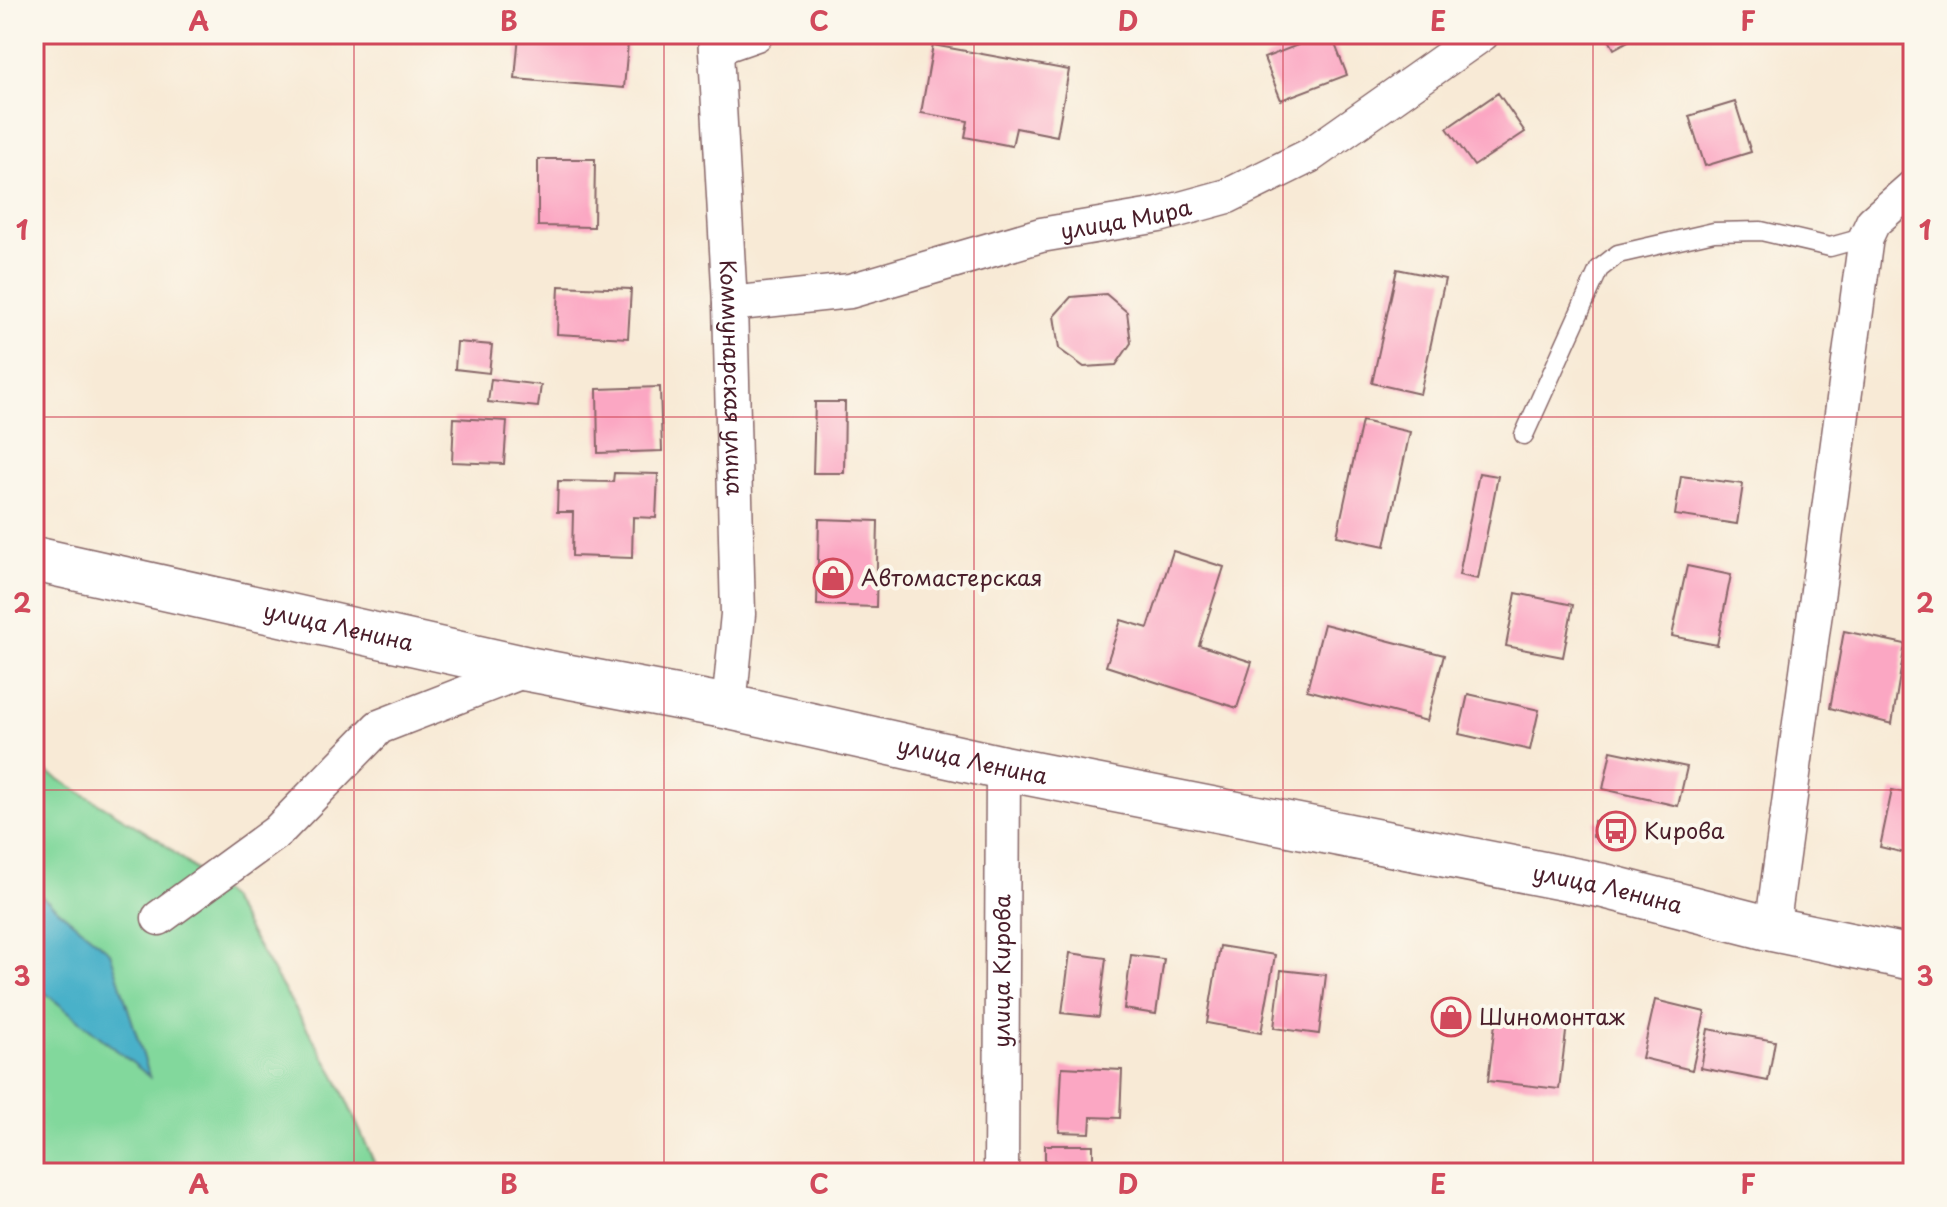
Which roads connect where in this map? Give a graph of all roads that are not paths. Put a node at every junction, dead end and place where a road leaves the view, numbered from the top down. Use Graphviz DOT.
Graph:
graph roads {
  1 [pos="756,34"];
  2 [pos="1482,34"];
  3 [pos="715,41"];
  4 [pos="1913,187"];
  5 [pos="1866,237"];
  6 [pos="730,304"];
  7 [pos="1524,435"];
  8 [pos="34,559"];
  9 [pos="528,669"];
  10 [pos="729,707"];
  11 [pos="1003,768"];
  12 [pos="159,918"];
  13 [pos="1772,929"];
  14 [pos="1913,958"];
  15 [pos="1001,1173"];
  1 -- 3 [label="street, Коммунарская улица"];
  2 -- 6 [label="street, улица Мира"];
  3 -- 6 [label="street, Коммунарская улица"];
  4 -- 5 [label="street"];
  5 -- 7 [label="lane"];
  5 -- 13 [label="street"];
  6 -- 10 [label="street, Коммунарская улица"];
  8 -- 9 [label="main road, улица Ленина"];
  9 -- 10 [label="main road, улица Ленина"];
  9 -- 12 [label="street"];
  10 -- 11 [label="main road, улица Ленина"];
  11 -- 13 [label="main road, улица Ленина"];
  11 -- 15 [label="street, улица Кирова"];
  13 -- 14 [label="main road, улица Ленина"];
}
